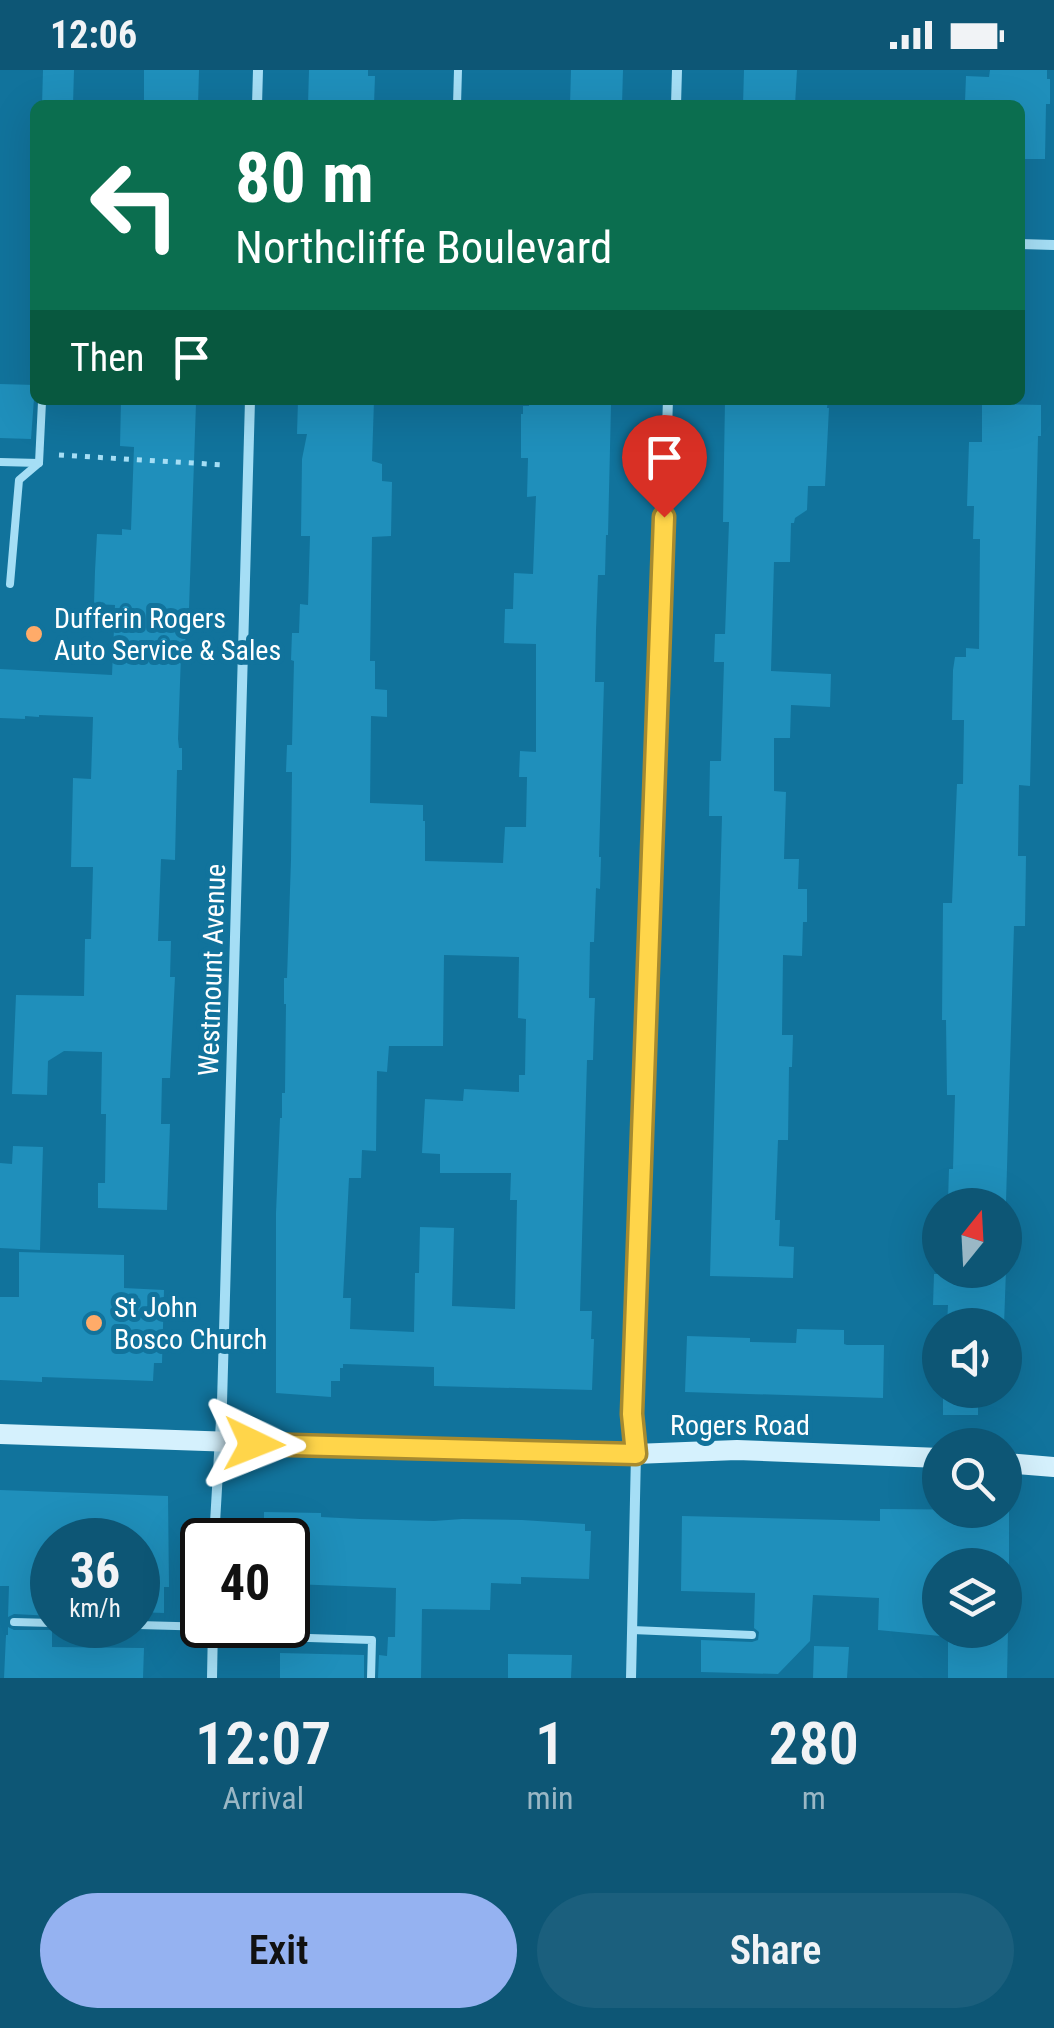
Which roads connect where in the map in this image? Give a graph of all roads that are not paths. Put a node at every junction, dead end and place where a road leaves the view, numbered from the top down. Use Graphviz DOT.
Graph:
graph roads {
  1 [pos="258,70"];
  2 [pos="458,70"];
  3 [pos="677,70"];
  4 [pos="257,100"];
  5 [pos="457,100"];
  6 [pos="676,100"];
  7 [pos="1025,244"];
  8 [pos="1054,245"];
  9 [pos="42,405"];
  10 [pos="250,405"];
  11 [pos="668,405"];
  12 [pos="39,458"];
  13 [pos="0,462"];
  14 [pos="10,584"];
  15 [pos="0,1434"];
  16 [pos="219,1443"];
  17 [pos="636,1454"];
  18 [pos="922,1457"];
  19 [pos="1022,1464"];
  20 [pos="1054,1467"];
  21 [pos="215,1518"];
  22 [pos="14,1622"];
  23 [pos="30,1622"];
  24 [pos="632,1630"];
  25 [pos="752,1635"];
  26 [pos="310,1636"];
  27 [pos="213,1648"];
  28 [pos="212,1678"];
  29 [pos="371,1678"];
  30 [pos="631,1678"];
  1 -- 4 [label="street"];
  2 -- 5 [label="lane"];
  3 -- 6 [label="street"];
  7 -- 8 [label="street"];
  9 -- 12 [label="lane"];
  10 -- 16 [label="street, Westmount Avenue"];
  11 -- 17 [label="street"];
  12 -- 13 [label="lane"];
  12 -- 14 [label="lane"];
  15 -- 16 [label="street, Rogers Road"];
  16 -- 17 [label="street, Rogers Road"];
  16 -- 21 [label="street, Westmount Avenue"];
  17 -- 18 [label="street, Rogers Road"];
  17 -- 24 [label="street"];
  19 -- 20 [label="street"];
  22 -- 23 [label="lane"];
  24 -- 25 [label="lane"];
  24 -- 30 [label="street"];
  26 -- 29 [label="lane"];
  27 -- 28 [label="street"];
}
